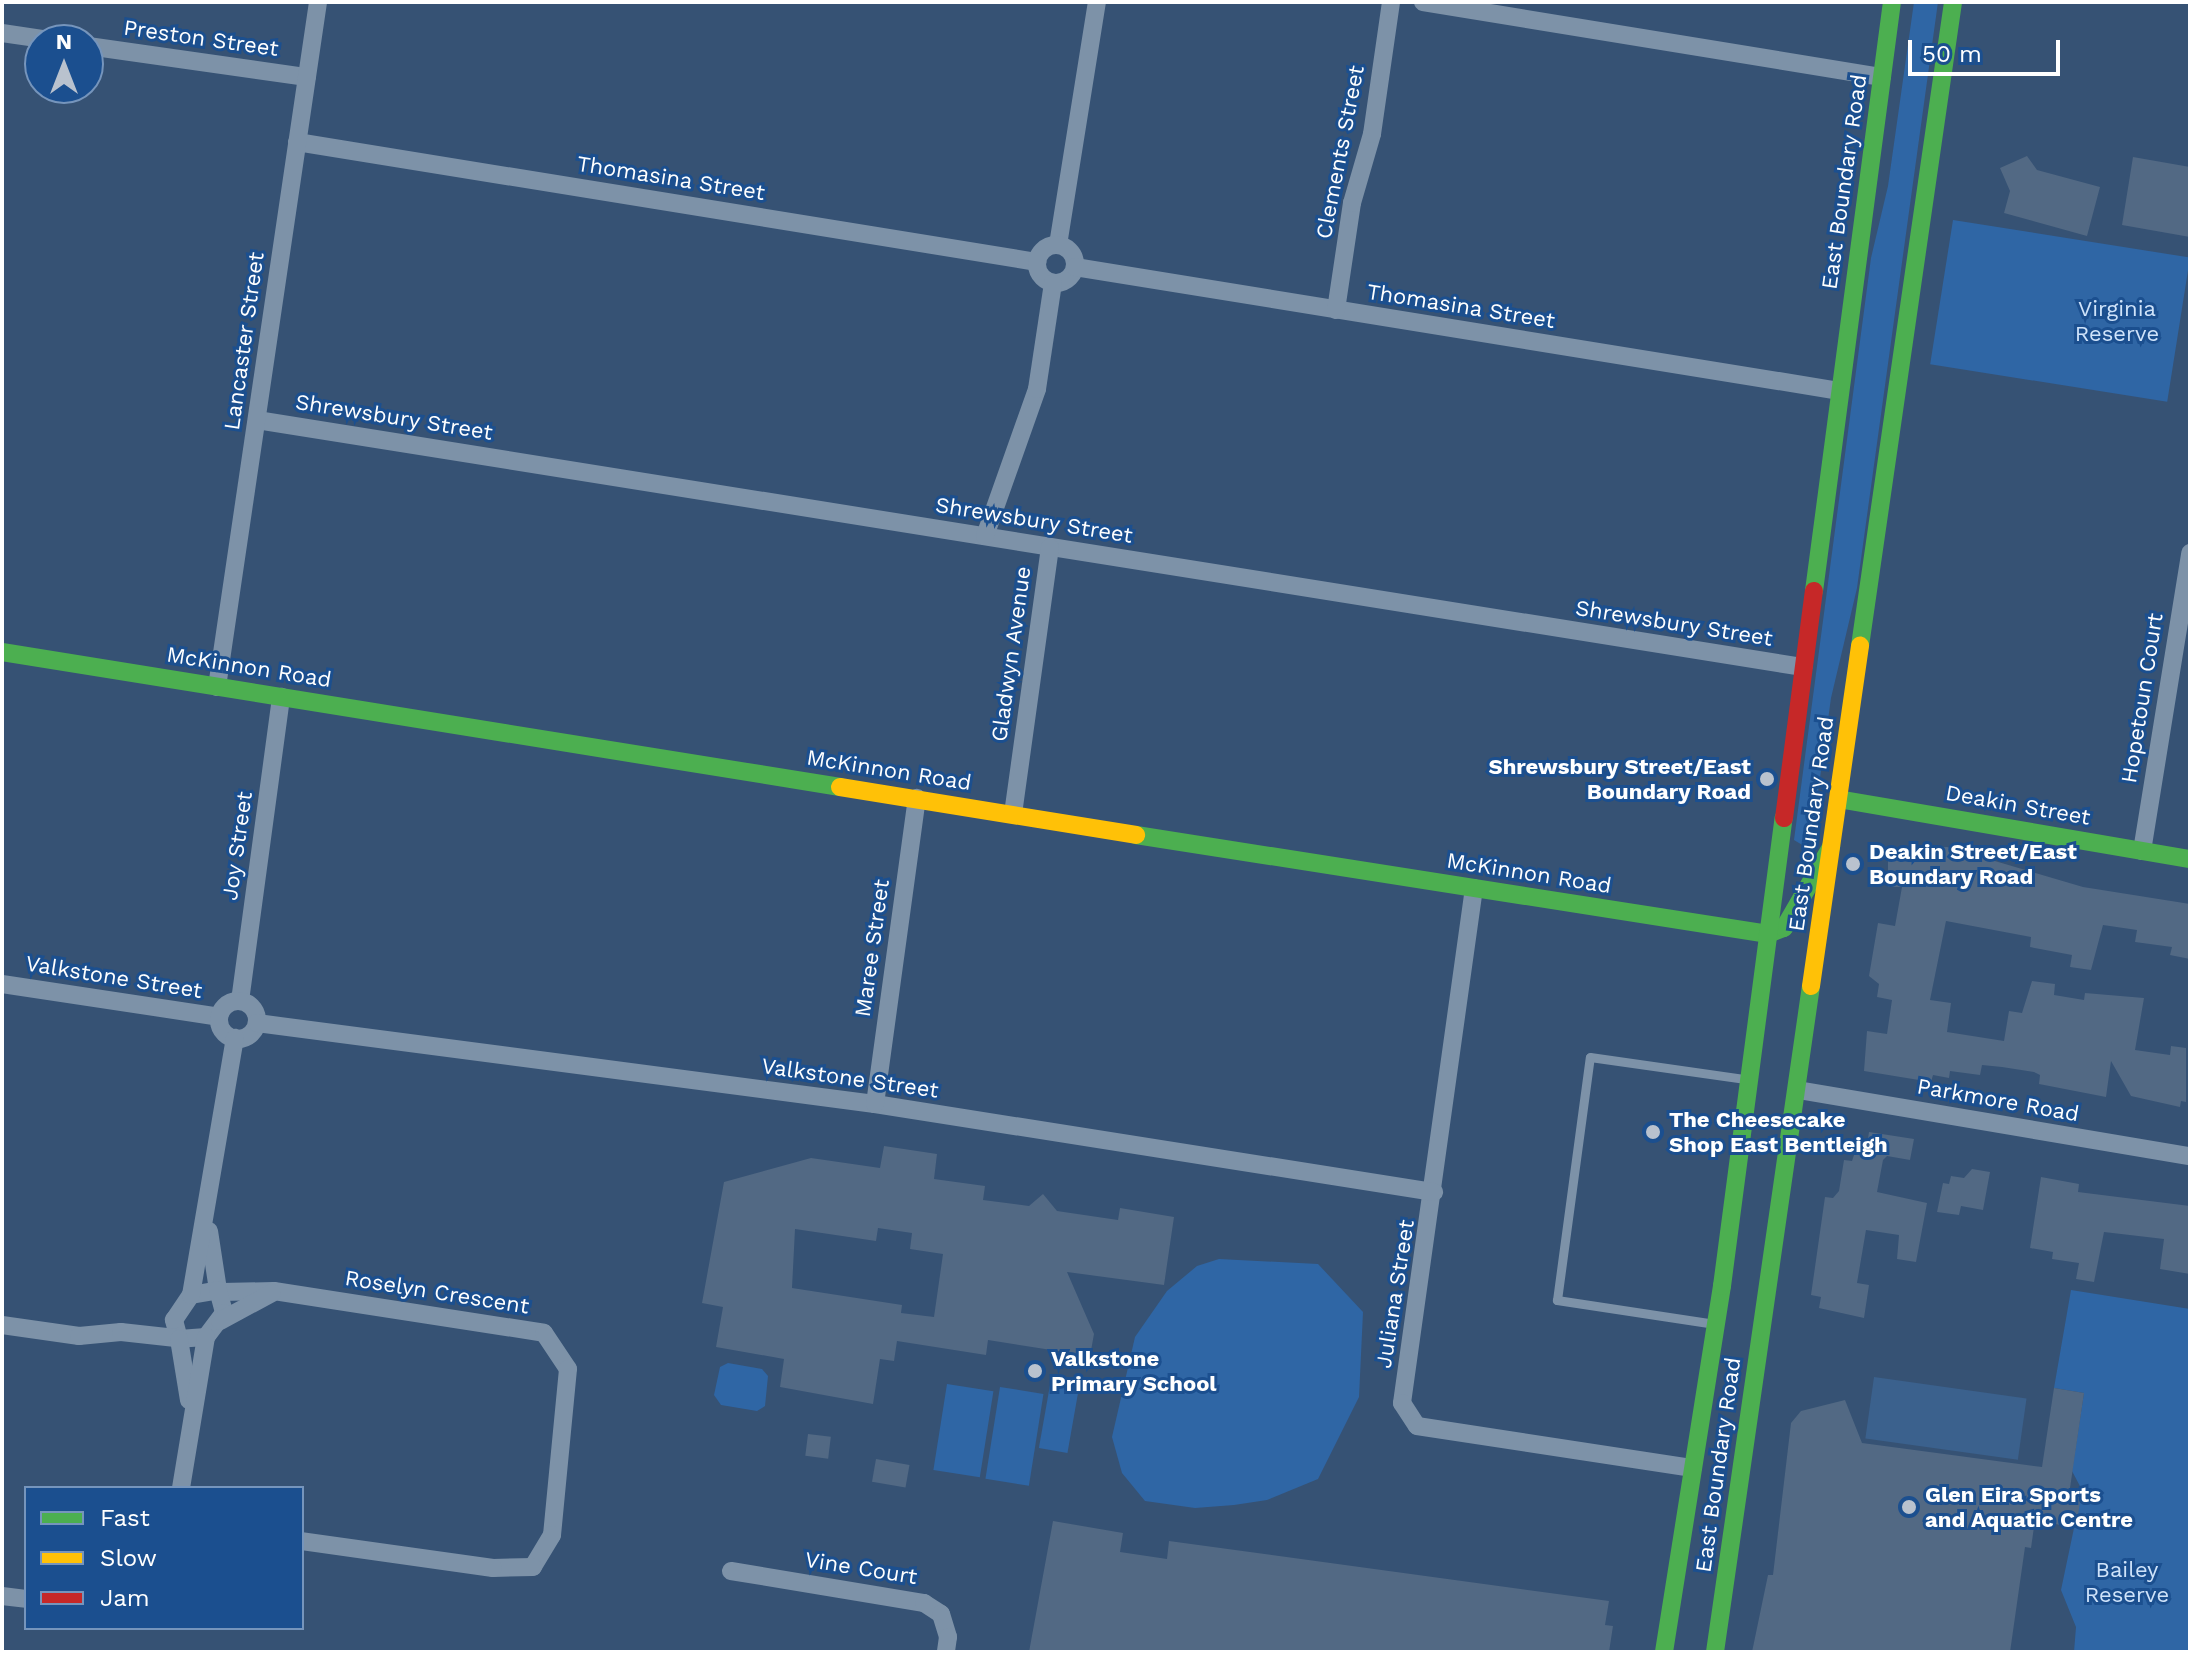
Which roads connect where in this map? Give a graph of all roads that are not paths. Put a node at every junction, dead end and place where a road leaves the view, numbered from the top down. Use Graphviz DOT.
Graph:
graph roads {
  1 [pos="318,2"];
  2 [pos="1097,2"];
  3 [pos="1391,2"];
  4 [pos="1423,2"];
  5 [pos="1892,2"];
  6 [pos="1953,2"];
  7 [pos="2,33"];
  8 [pos="24,36"];
  9 [pos="104,48"];
  10 [pos="307,77"];
  11 [pos="1882,77"];
  12 [pos="297,142"];
  13 [pos="1058,245"];
  14 [pos="1037,262"];
  15 [pos="1075,267"];
  16 [pos="1053,283"];
  17 [pos="1336,310"];
  18 [pos="1840,391"];
  19 [pos="257,420"];
  20 [pos="985,536"];
  21 [pos="1050,548"];
  22 [pos="2190,553"];
  23 [pos="2,652"];
  24 [pos="1803,667"];
  25 [pos="217,687"];
  26 [pos="281,697"];
  27 [pos="917,798"];
  28 [pos="1838,799"];
  29 [pos="1013,814"];
  30 [pos="1831,847"];
  31 [pos="1779,850"];
  32 [pos="2142,851"];
  33 [pos="2190,859"];
  34 [pos="1474,888"];
  35 [pos="1768,934"];
  36 [pos="2,984"];
  37 [pos="240,1001"];
  38 [pos="219,1017"];
  39 [pos="257,1023"];
  40 [pos="235,1038"];
  41 [pos="1749,1080"];
  42 [pos="1798,1090"];
  43 [pos="875,1104"];
  44 [pos="2190,1156"];
  45 [pos="1434,1192"];
  46 [pos="207,1220"];
  47 [pos="220,1291"];
  48 [pos="274,1291"];
  49 [pos="191,1295"];
  50 [pos="176,1316"];
  51 [pos="220,1321"];
  52 [pos="1716,1324"];
  53 [pos="2,1325"];
  54 [pos="121,1332"];
  55 [pos="206,1337"];
  56 [pos="178,1338"];
  57 [pos="191,1411"];
  58 [pos="1693,1468"];
  59 [pos="181,1486"];
  60 [pos="304,1541"];
  61 [pos="731,1571"];
  62 [pos="24,1599"];
  63 [pos="3,1601"];
  64 [pos="946,1652"];
  65 [pos="1664,1652"];
  66 [pos="1715,1652"];
  1 -- 10 [label="street, Lancaster Street"];
  2 -- 13 [label="street"];
  3 -- 17 [label="street, Clements Street"];
  4 -- 11 [label="street"];
  5 -- 11 [label="main road, East Boundary Road"];
  6 -- 28 [label="main road, East Boundary Road"];
  7 -- 8 [label="street"];
  9 -- 10 [label="street, Preston Street"];
  10 -- 12 [label="street, Lancaster Street"];
  11 -- 18 [label="main road, East Boundary Road"];
  12 -- 14 [label="street, Thomasina Street"];
  12 -- 19 [label="street, Lancaster Street"];
  13 -- 14 [label="street"];
  13 -- 15 [label="street"];
  14 -- 16 [label="street"];
  15 -- 16 [label="street"];
  15 -- 17 [label="street, Thomasina Street"];
  16 -- 20 [label="street"];
  17 -- 18 [label="street, Thomasina Street"];
  18 -- 24 [label="main road, East Boundary Road"];
  19 -- 20 [label="street, Shrewsbury Street"];
  19 -- 25 [label="street, Lancaster Street"];
  20 -- 21 [label="street, Shrewsbury Street"];
  21 -- 24 [label="street, Shrewsbury Street"];
  21 -- 29 [label="street, Gladwyn Avenue"];
  22 -- 32 [label="street, Hopetoun Court"];
  23 -- 25 [label="main road, McKinnon Road"];
  24 -- 31 [label="main road, East Boundary Road"];
  25 -- 26 [label="main road, McKinnon Road"];
  26 -- 27 [label="main road, McKinnon Road"];
  26 -- 37 [label="street, Joy Street"];
  27 -- 29 [label="main road, McKinnon Road"];
  27 -- 43 [label="street, Maree Street"];
  28 -- 30 [label="main road, East Boundary Road"];
  28 -- 32 [label="main road, Deakin Street"];
  29 -- 34 [label="main road, McKinnon Road"];
  30 -- 31 [label="main road"];
  30 -- 35 [label="main road"];
  30 -- 42 [label="main road, East Boundary Road"];
  31 -- 35 [label="main road, East Boundary Road"];
  32 -- 33 [label="main road, Deakin Street"];
  34 -- 35 [label="main road, McKinnon Road"];
  34 -- 45 [label="street, Juliana Street"];
  35 -- 41 [label="main road, East Boundary Road"];
  36 -- 38 [label="street, Valkstone Street"];
  37 -- 38 [label="street"];
  37 -- 39 [label="street"];
  38 -- 40 [label="street"];
  39 -- 40 [label="street"];
  39 -- 43 [label="street, Valkstone Street"];
  40 -- 46 [label="street"];
  41 -- 52 [label="main road, East Boundary Road"];
  41 -- 52 [label="lane"];
  42 -- 44 [label="street, Parkmore Road"];
  42 -- 66 [label="main road, East Boundary Road"];
  43 -- 45 [label="street, Valkstone Street"];
  45 -- 58 [label="street, Juliana Street"];
  46 -- 47 [label="street"];
  46 -- 49 [label="street"];
  47 -- 48 [label="street, Roselyn Crescent"];
  47 -- 49 [label="street, Roselyn Crescent"];
  47 -- 51 [label="street"];
  48 -- 51 [label="street"];
  48 -- 60 [label="street, Roselyn Crescent"];
  49 -- 50 [label="street"];
  50 -- 54 [label="street"];
  50 -- 56 [label="street"];
  51 -- 55 [label="street"];
  52 -- 58 [label="main road, East Boundary Road"];
  53 -- 54 [label="street"];
  54 -- 56 [label="street"];
  55 -- 56 [label="street"];
  55 -- 57 [label="street"];
  56 -- 57 [label="street"];
  57 -- 59 [label="street"];
  58 -- 65 [label="main road, East Boundary Road"];
  61 -- 64 [label="street, Vine Court"];
  62 -- 63 [label="street"];
}
